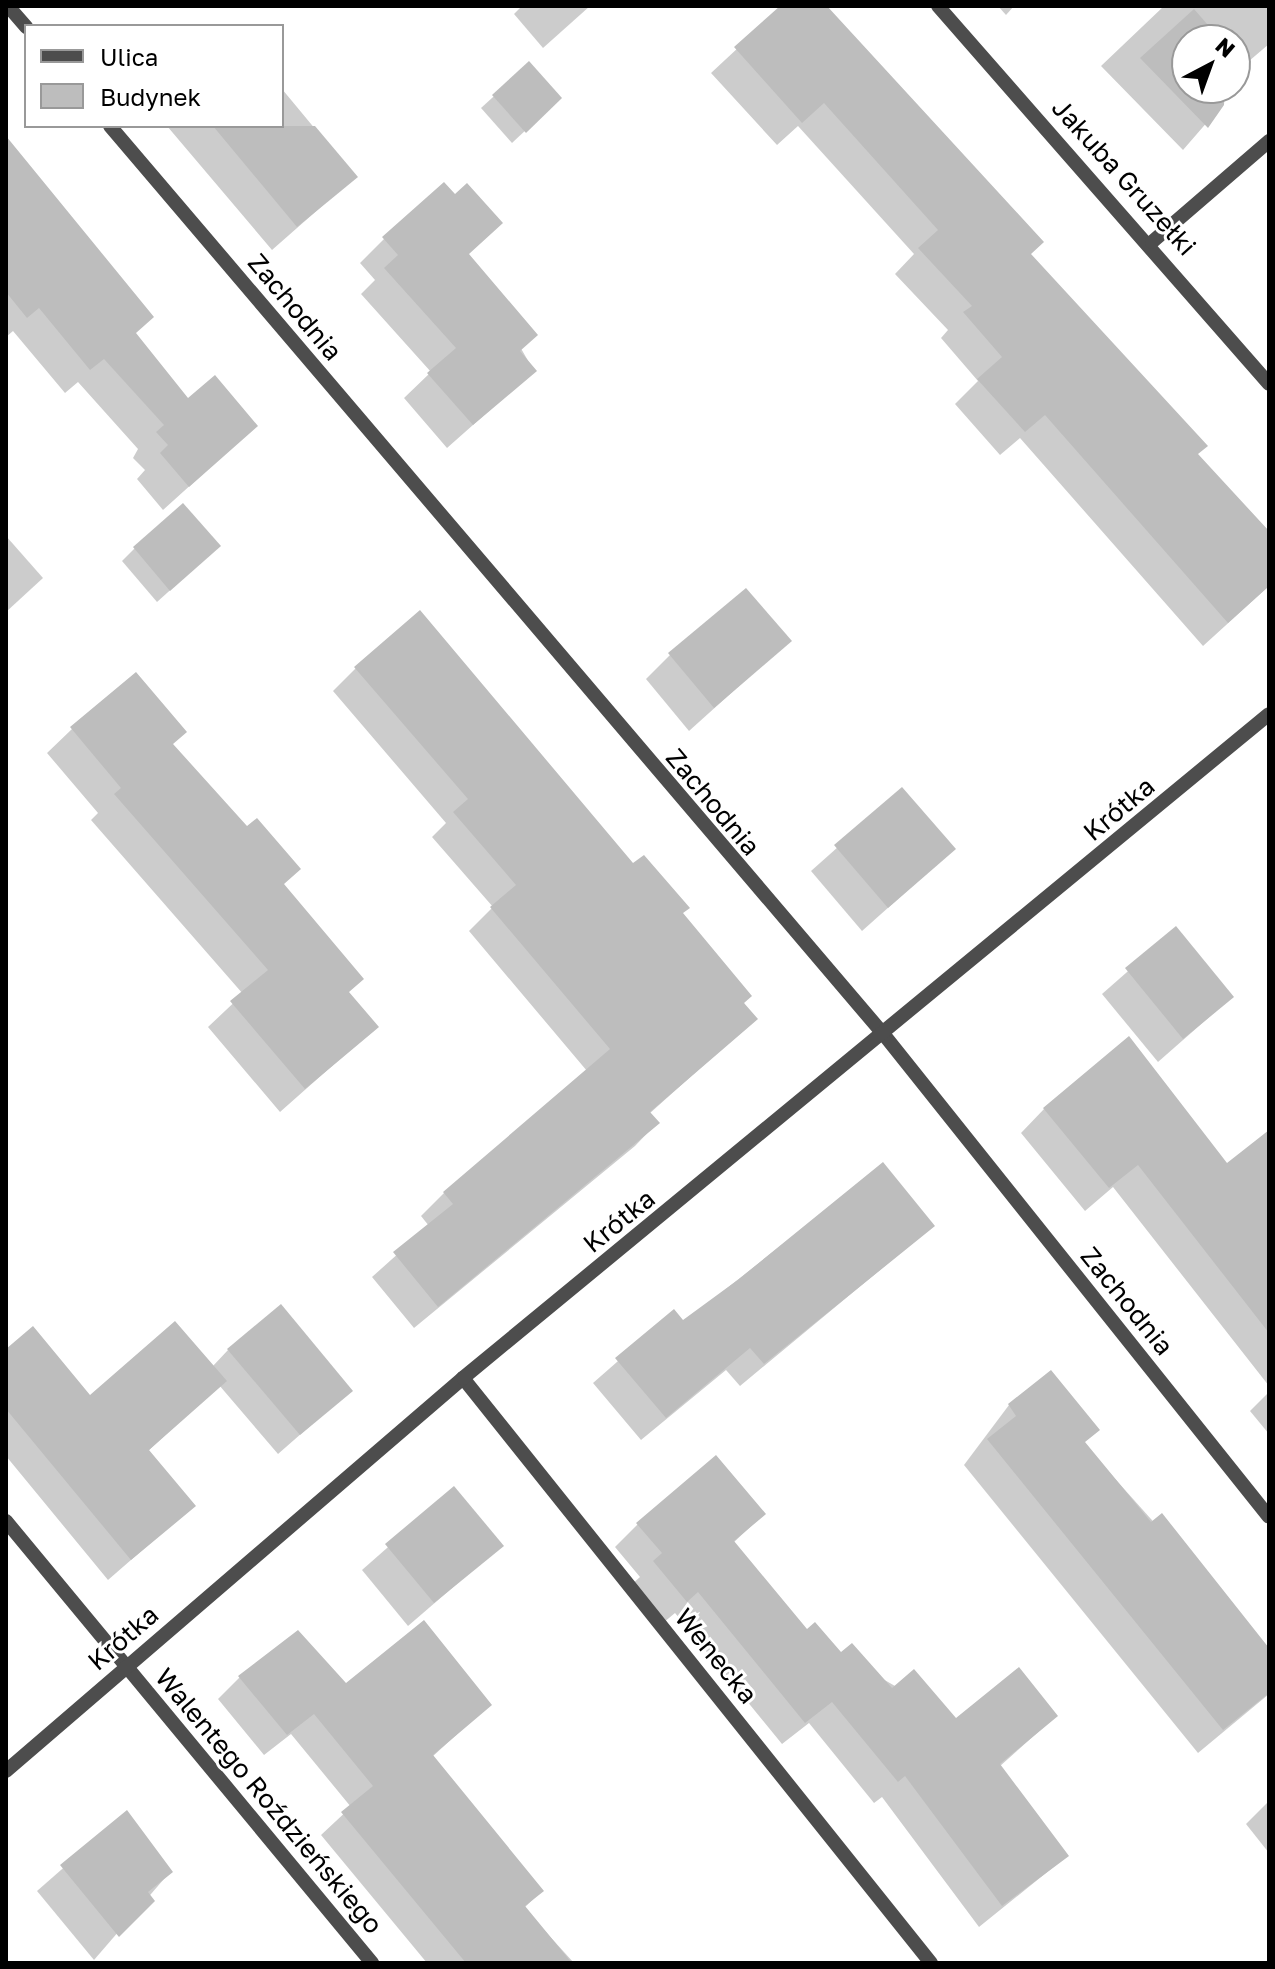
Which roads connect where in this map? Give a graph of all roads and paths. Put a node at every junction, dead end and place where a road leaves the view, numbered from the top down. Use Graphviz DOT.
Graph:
graph roads {
  1 [pos="8,6"];
  2 [pos="938,6"];
  3 [pos="24,25"];
  4 [pos="112,128"];
  5 [pos="1269,141"];
  6 [pos="1152,242"];
  7 [pos="1269,384"];
  8 [pos="1269,714"];
  9 [pos="885,1036"];
  10 [pos="463,1378"];
  11 [pos="1269,1517"];
  12 [pos="6,1521"];
  13 [pos="126,1667"];
  14 [pos="6,1771"];
  15 [pos="372,1963"];
  16 [pos="931,1963"];
  1 -- 3 [label="street"];
  2 -- 6 [label="street, Jakuba Gruzełki"];
  4 -- 9 [label="street, Zachodnia"];
  5 -- 6 [label="street"];
  6 -- 7 [label="street, Jakuba Gruzełki"];
  8 -- 9 [label="street, Krótka"];
  9 -- 10 [label="street, Krótka"];
  9 -- 11 [label="street, Zachodnia"];
  10 -- 13 [label="street, Krótka"];
  10 -- 16 [label="street, Wenecka"];
  12 -- 13 [label="street, Walentego Roździeńskiego"];
  13 -- 14 [label="street, Krótka"];
  13 -- 15 [label="street, Walentego Roździeńskiego"];
}
